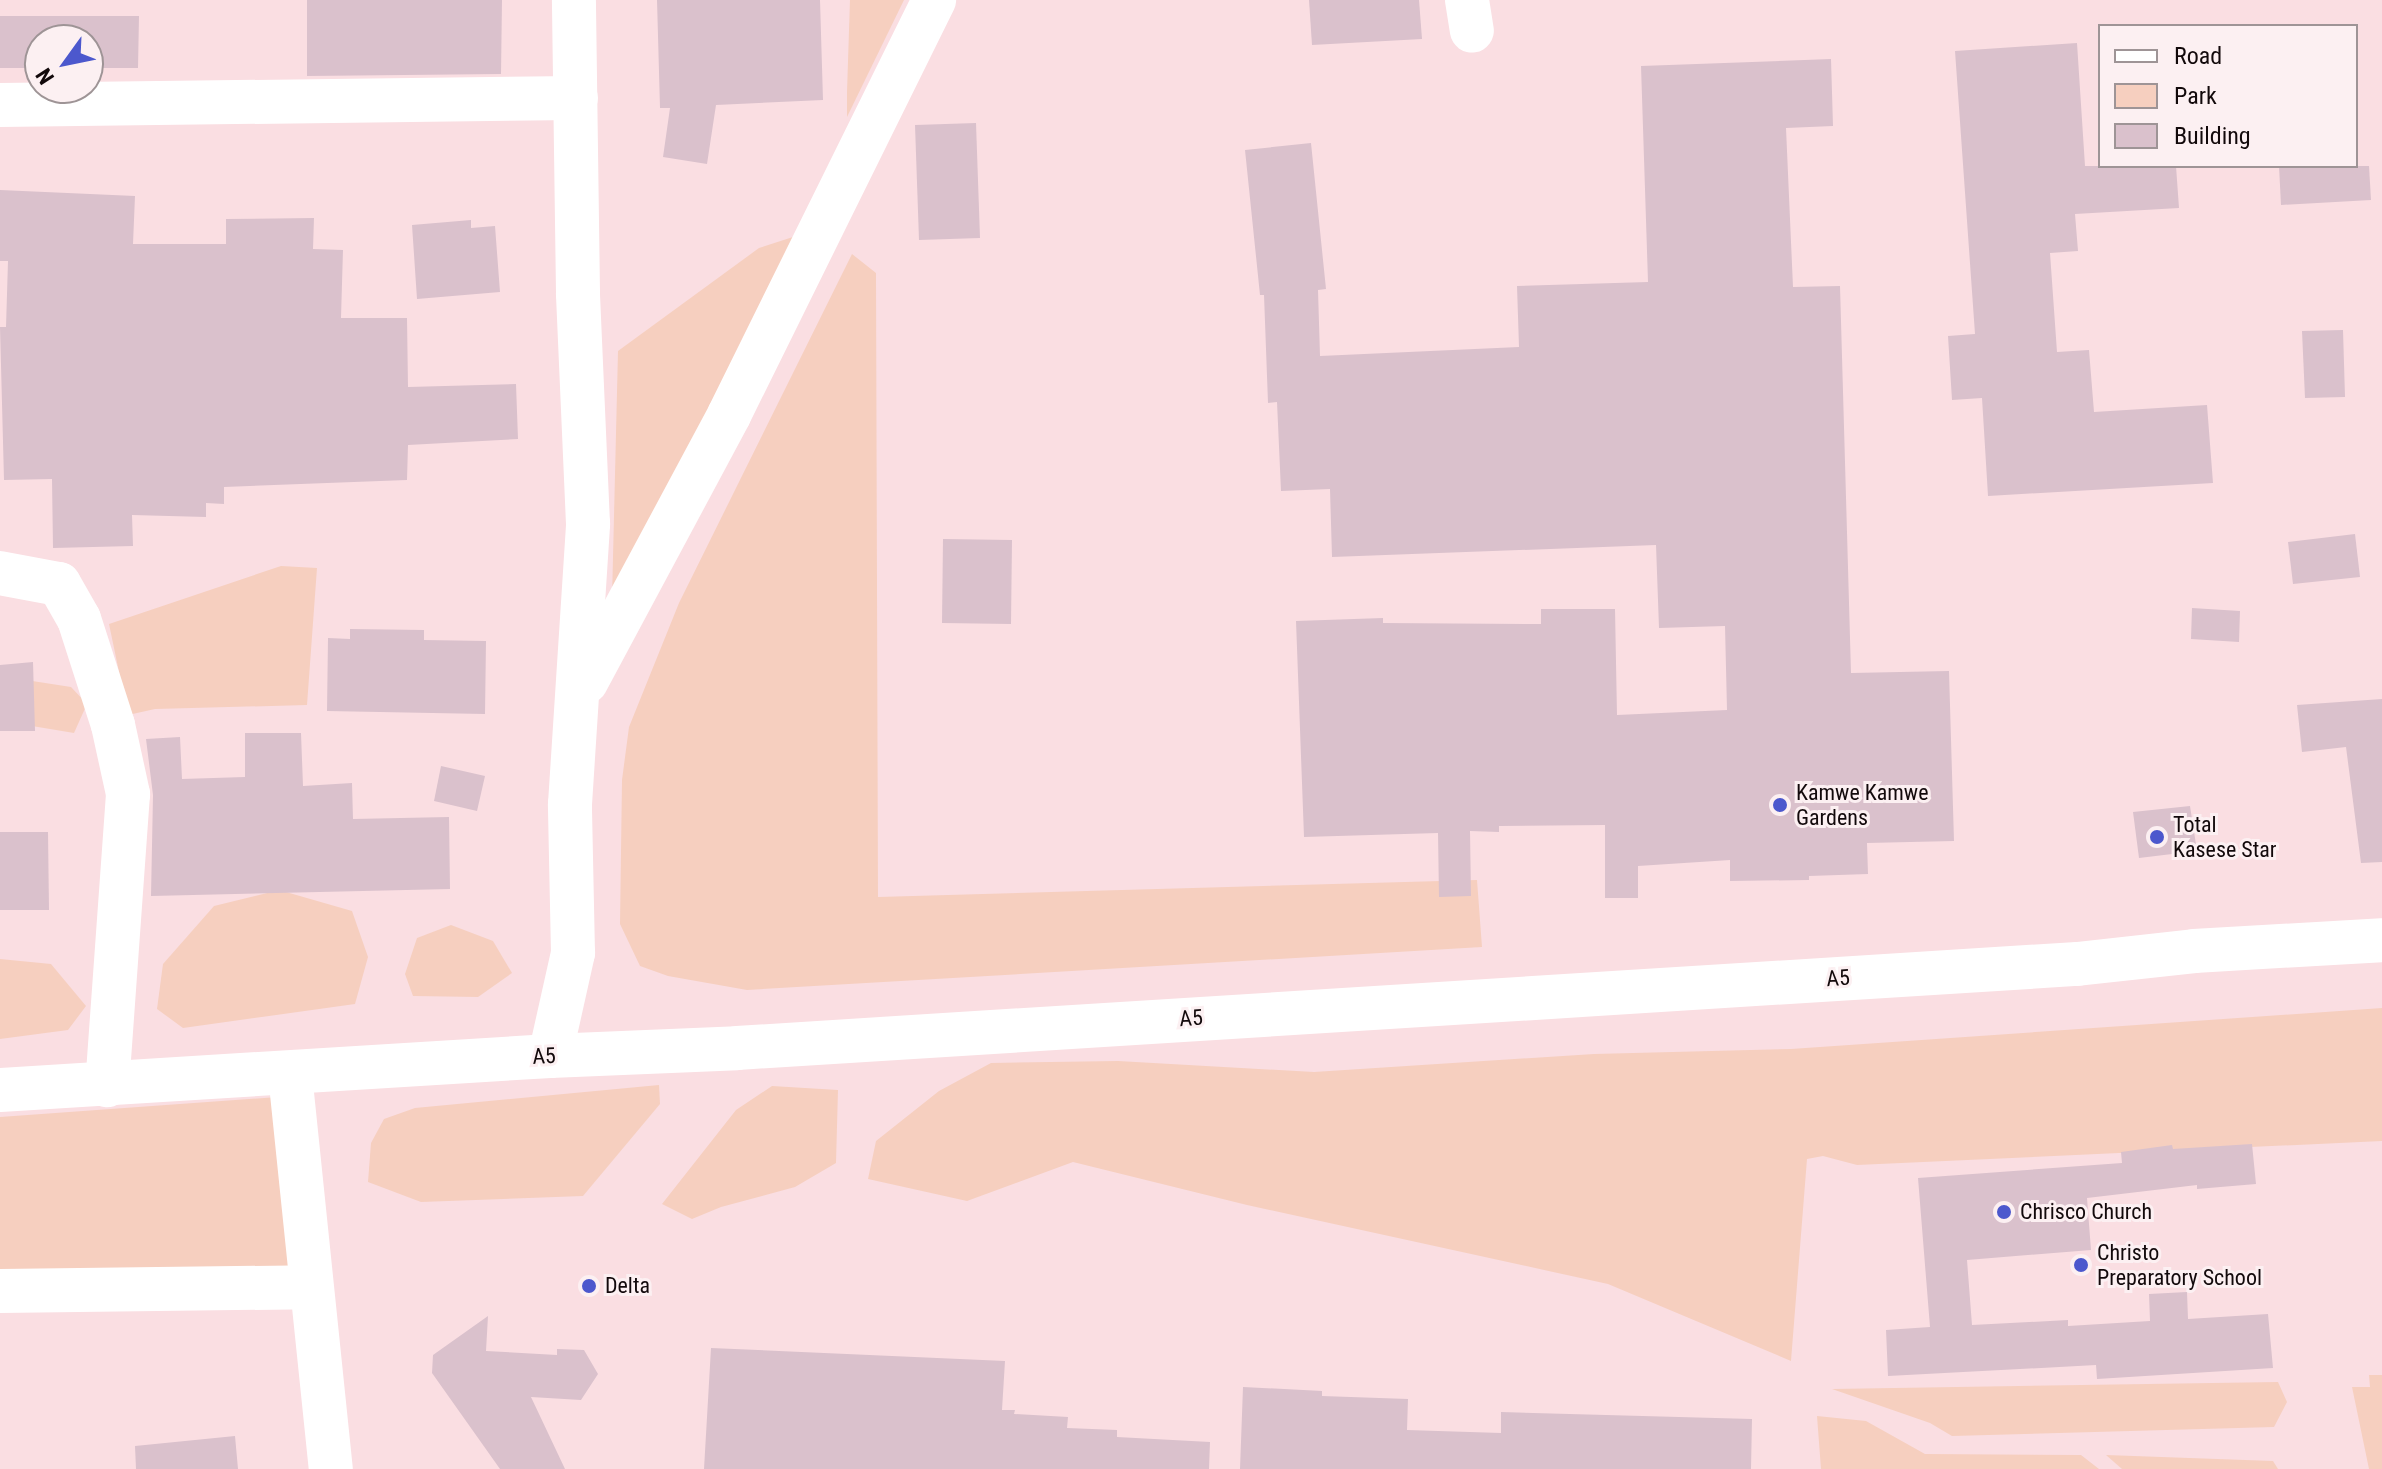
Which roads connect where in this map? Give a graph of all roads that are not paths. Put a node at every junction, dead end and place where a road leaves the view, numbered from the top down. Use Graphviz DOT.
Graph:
graph roads {
  1 [pos="574,0"];
  2 [pos="934,0"];
  3 [pos="576,98"];
  4 [pos="0,105"];
  5 [pos="0,573"];
  6 [pos="579,695"];
  7 [pos="2382,940"];
  8 [pos="550,1056"];
  9 [pos="290,1074"];
  10 [pos="107,1085"];
  11 [pos="0,1090"];
  12 [pos="311,1287"];
  13 [pos="0,1291"];
  14 [pos="331,1469"];
  1 -- 3 [label="main road"];
  2 -- 6 [label="main road"];
  3 -- 4 [label="main road"];
  3 -- 6 [label="main road"];
  5 -- 10 [label="main road"];
  6 -- 8 [label="main road"];
  7 -- 8 [label="main road, A5 / A5"];
  8 -- 9 [label="main road, A5 / A5"];
  9 -- 10 [label="main road, A5 / A5"];
  9 -- 12 [label="main road"];
  10 -- 11 [label="main road, A5 / A5"];
  12 -- 13 [label="main road"];
  12 -- 14 [label="main road"];
}
